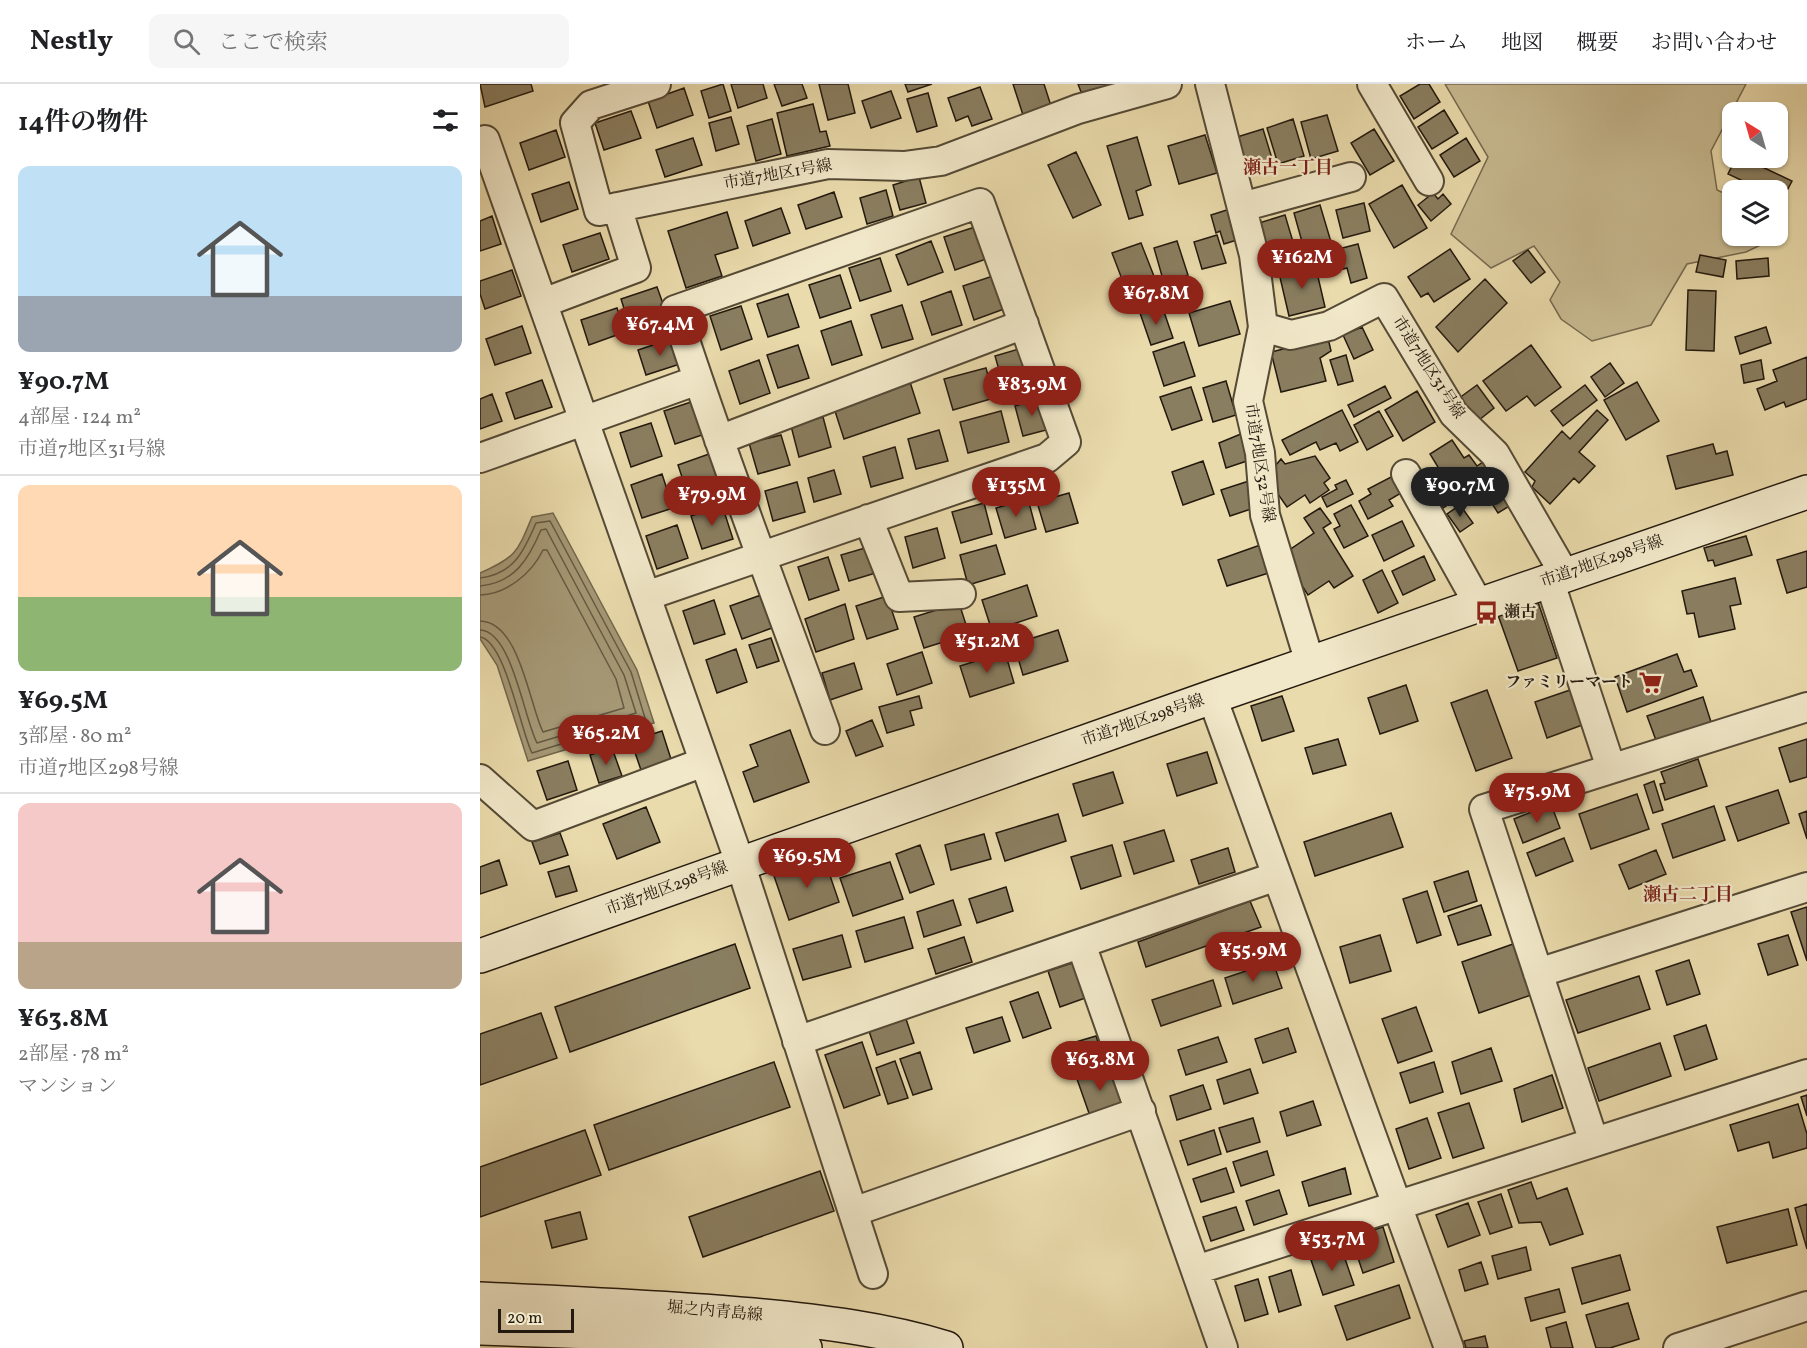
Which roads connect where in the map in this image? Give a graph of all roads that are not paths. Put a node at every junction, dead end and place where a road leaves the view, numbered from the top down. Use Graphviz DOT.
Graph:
graph roads {
  1 [pos="656,84"];
  2 [pos="1167,84"];
  3 [pos="1210,84"];
  4 [pos="1372,84"];
  5 [pos="480,143"];
  6 [pos="1352,177"];
  7 [pos="1430,181"];
  8 [pos="617,207"];
  9 [pos="1242,207"];
  10 [pos="543,303"];
  11 [pos="1024,324"];
  12 [pos="1263,327"];
  13 [pos="698,380"];
  14 [pos="585,420"];
  15 [pos="719,440"];
  16 [pos="480,458"];
  17 [pos="1406,474"];
  18 [pos="1807,492"];
  19 [pos="868,519"];
  20 [pos="761,555"];
  21 [pos="1557,578"];
  22 [pos="961,594"];
  23 [pos="646,596"];
  24 [pos="1479,604"];
  25 [pos="1310,663"];
  26 [pos="1212,697"];
  27 [pos="1807,707"];
  28 [pos="825,730"];
  29 [pos="704,762"];
  30 [pos="1611,768"];
  31 [pos="480,779"];
  32 [pos="740,863"];
  33 [pos="1277,876"];
  34 [pos="1807,887"];
  35 [pos="1081,944"];
  36 [pos="480,956"];
  37 [pos="1538,973"];
  38 [pos="797,1041"];
  39 [pos="1807,1074"];
  40 [pos="1141,1111"];
  41 [pos="1594,1142"];
  42 [pos="1396,1205"];
  43 [pos="853,1212"];
  44 [pos="1196,1270"];
  45 [pos="873,1274"];
  46 [pos="480,1299"];
  47 [pos="1807,1306"];
  48 [pos="480,1328"];
  49 [pos="1715,1342"];
  50 [pos="805,1348"];
  51 [pos="946,1348"];
  52 [pos="1223,1348"];
  53 [pos="1449,1348"];
  54 [pos="1678,1348"];
  1 -- 8 [label="street"];
  2 -- 8 [label="street, 市道7地区1号線"];
  3 -- 9 [label="street, 市道7地区32号線"];
  4 -- 7 [label="street"];
  5 -- 10 [label="street"];
  6 -- 9 [label="street"];
  8 -- 10 [label="street"];
  9 -- 12 [label="street, 市道7地区32号線"];
  10 -- 14 [label="street"];
  11 -- 13 [label="street"];
  11 -- 15 [label="street"];
  11 -- 19 [label="street"];
  12 -- 21 [label="street, 市道7地区31号線"];
  12 -- 25 [label="street, 市道7地区32号線"];
  13 -- 14 [label="street"];
  13 -- 15 [label="street"];
  14 -- 16 [label="street"];
  14 -- 23 [label="street"];
  15 -- 20 [label="street"];
  17 -- 24 [label="street"];
  18 -- 21 [label="street, 市道7地区298号線"];
  19 -- 20 [label="street"];
  19 -- 22 [label="street"];
  20 -- 23 [label="street"];
  20 -- 28 [label="street"];
  21 -- 24 [label="street, 市道7地区298号線"];
  21 -- 30 [label="street"];
  23 -- 29 [label="street"];
  24 -- 25 [label="street, 市道7地区298号線"];
  25 -- 26 [label="street, 市道7地区298号線"];
  26 -- 32 [label="street, 市道7地区298号線"];
  26 -- 33 [label="street"];
  27 -- 30 [label="street"];
  29 -- 31 [label="street"];
  29 -- 32 [label="street"];
  30 -- 37 [label="street"];
  32 -- 36 [label="street, 市道7地区298号線"];
  32 -- 38 [label="street"];
  33 -- 35 [label="street"];
  33 -- 42 [label="street"];
  34 -- 37 [label="street"];
  35 -- 38 [label="street"];
  35 -- 40 [label="street"];
  37 -- 41 [label="street"];
  38 -- 43 [label="street"];
  39 -- 41 [label="street"];
  40 -- 43 [label="street"];
  40 -- 44 [label="street"];
  41 -- 42 [label="street"];
  42 -- 44 [label="street"];
  42 -- 53 [label="street"];
  43 -- 45 [label="street"];
  44 -- 52 [label="street"];
  46 -- 51 [label="street, 堀之内青島線"];
  47 -- 49 [label="street"];
  48 -- 50 [label="street, 堀之内青島線"];
  49 -- 54 [label="street"];
}
